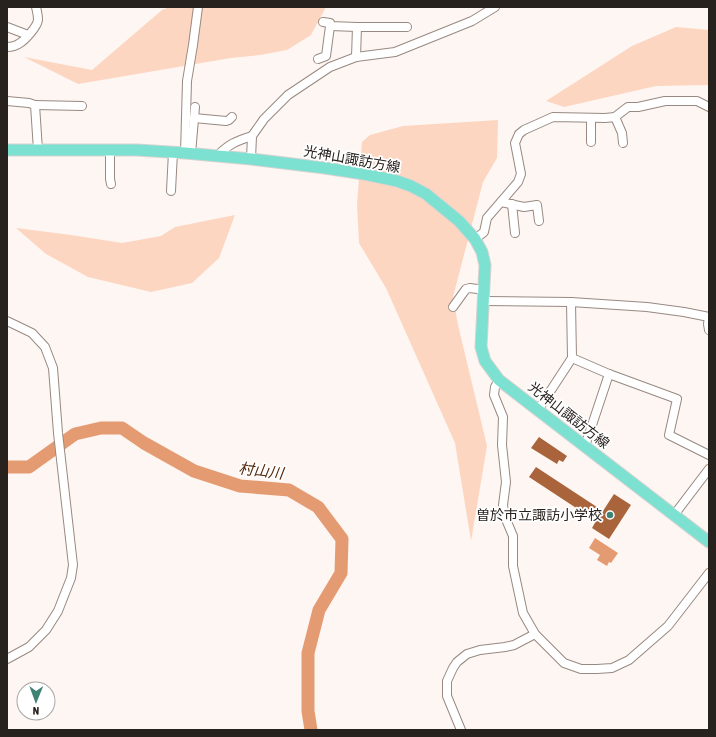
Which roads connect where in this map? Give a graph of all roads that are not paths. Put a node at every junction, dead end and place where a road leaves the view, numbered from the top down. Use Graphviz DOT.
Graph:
graph roads {
  1 [pos="198,7"];
  2 [pos="495,7"];
  3 [pos="36,8"];
  4 [pos="7,27"];
  5 [pos="357,27"];
  6 [pos="406,27"];
  7 [pos="28,35"];
  8 [pos="7,47"];
  9 [pos="356,57"];
  10 [pos="318,59"];
  11 [pos="7,102"];
  12 [pos="35,105"];
  13 [pos="82,106"];
  14 [pos="196,107"];
  15 [pos="709,107"];
  16 [pos="232,117"];
  17 [pos="615,117"];
  18 [pos="194,118"];
  19 [pos="591,118"];
  20 [pos="252,136"];
  21 [pos="591,142"];
  22 [pos="623,143"];
  23 [pos="7,150"];
  24 [pos="38,150"];
  25 [pos="110,150"];
  26 [pos="173,152"];
  27 [pos="188,153"];
  28 [pos="217,156"];
  29 [pos="251,159"];
  30 [pos="112,184"];
  31 [pos="171,191"];
  32 [pos="501,202"];
  33 [pos="512,204"];
  34 [pos="539,221"];
  35 [pos="515,234"];
  36 [pos="475,239"];
  37 [pos="484,295"];
  38 [pos="571,302"];
  39 [pos="453,307"];
  40 [pos="709,317"];
  41 [pos="7,321"];
  42 [pos="709,330"];
  43 [pos="572,358"];
  44 [pos="609,374"];
  45 [pos="499,380"];
  46 [pos="538,410"];
  47 [pos="585,446"];
  48 [pos="709,455"];
  49 [pos="709,469"];
  50 [pos="674,515"];
  51 [pos="709,542"];
  52 [pos="709,573"];
  53 [pos="535,634"];
  54 [pos="7,659"];
  55 [pos="461,730"];
  1 -- 27 [label="street"];
  2 -- 9 [label="street"];
  3 -- 7 [label="street"];
  4 -- 7 [label="street"];
  5 -- 6 [label="street"];
  5 -- 9 [label="street"];
  5 -- 10 [label="street"];
  7 -- 8 [label="street"];
  9 -- 20 [label="street"];
  11 -- 12 [label="street"];
  12 -- 13 [label="street"];
  12 -- 24 [label="street"];
  14 -- 18 [label="street"];
  15 -- 17 [label="street"];
  16 -- 18 [label="street"];
  17 -- 19 [label="street"];
  17 -- 22 [label="street"];
  18 -- 27 [label="street"];
  19 -- 21 [label="street"];
  19 -- 32 [label="street"];
  20 -- 28 [label="street"];
  20 -- 29 [label="street"];
  23 -- 24 [label="main road, 光神山諏訪方線"];
  24 -- 25 [label="main road, 光神山諏訪方線"];
  25 -- 26 [label="main road, 光神山諏訪方線"];
  25 -- 30 [label="street"];
  26 -- 27 [label="main road, 光神山諏訪方線"];
  26 -- 31 [label="street"];
  27 -- 28 [label="main road, 光神山諏訪方線"];
  28 -- 29 [label="main road, 光神山諏訪方線"];
  29 -- 36 [label="main road, 光神山諏訪方線"];
  32 -- 33 [label="street"];
  32 -- 36 [label="street"];
  33 -- 34 [label="street"];
  33 -- 35 [label="street"];
  36 -- 37 [label="main road, 光神山諏訪方線"];
  37 -- 38 [label="street"];
  37 -- 39 [label="street"];
  37 -- 45 [label="main road, 光神山諏訪方線"];
  38 -- 40 [label="street"];
  38 -- 43 [label="street"];
  40 -- 42 [label="street"];
  41 -- 54 [label="street"];
  43 -- 44 [label="street"];
  43 -- 46 [label="street"];
  44 -- 47 [label="street"];
  44 -- 48 [label="street"];
  45 -- 46 [label="main road, 光神山諏訪方線"];
  45 -- 53 [label="street"];
  46 -- 47 [label="main road, 光神山諏訪方線"];
  47 -- 50 [label="main road, 光神山諏訪方線"];
  49 -- 50 [label="street"];
  50 -- 51 [label="main road, 光神山諏訪方線"];
  52 -- 53 [label="street"];
  53 -- 55 [label="street"];
}
